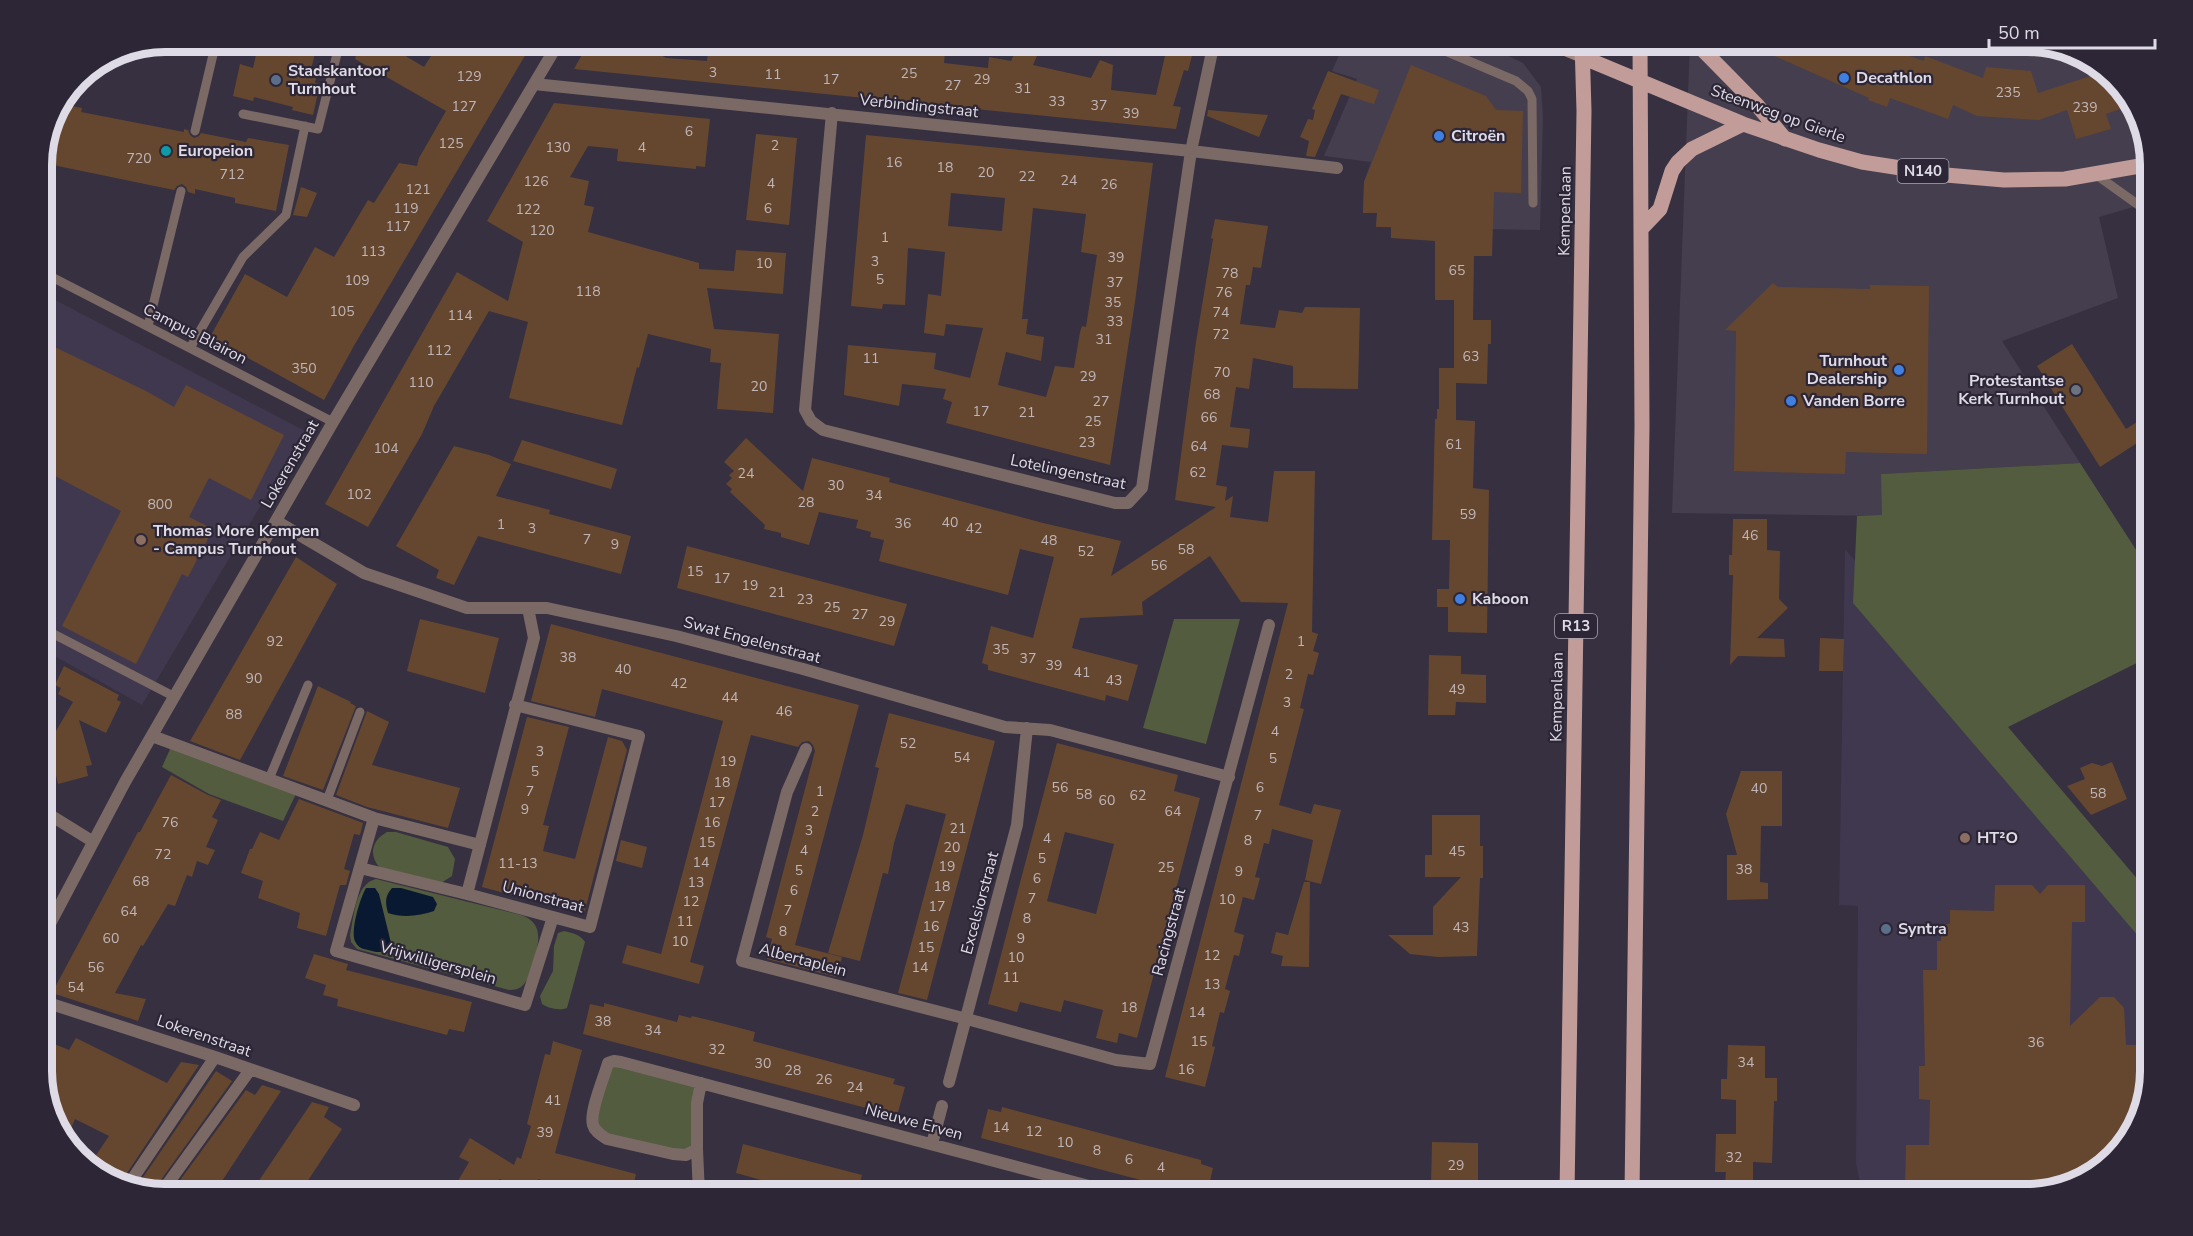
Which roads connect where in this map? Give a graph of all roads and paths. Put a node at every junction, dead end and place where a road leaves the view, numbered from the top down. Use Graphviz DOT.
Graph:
graph roads {
  1 [pos="214,52"];
  2 [pos="337,52"];
  3 [pos="553,52"];
  4 [pos="1212,52"];
  5 [pos="1448,52"];
  6 [pos="1582,52"];
  7 [pos="1586,52"];
  8 [pos="1641,52"];
  9 [pos="1705,52"];
  10 [pos="1642,81"];
  11 [pos="534,84"];
  12 [pos="832,113"];
  13 [pos="243,114"];
  14 [pos="1743,124"];
  15 [pos="305,126"];
  16 [pos="195,131"];
  17 [pos="1785,140"];
  18 [pos="1191,151"];
  19 [pos="2140,166"];
  20 [pos="1337,168"];
  21 [pos="2095,174"];
  22 [pos="181,191"];
  23 [pos="1533,203"];
  24 [pos="2140,206"];
  25 [pos="1641,229"];
  26 [pos="53,278"];
  27 [pos="148,326"];
  28 [pos="190,348"];
  29 [pos="333,422"];
  30 [pos="276,521"];
  31 [pos="528,608"];
  32 [pos="1269,625"];
  33 [pos="53,634"];
  34 [pos="308,685"];
  35 [pos="176,697"];
  36 [pos="515,705"];
  37 [pos="360,712"];
  38 [pos="1027,728"];
  39 [pos="152,736"];
  40 [pos="806,749"];
  41 [pos="1228,777"];
  42 [pos="269,779"];
  43 [pos="327,800"];
  44 [pos="53,817"];
  45 [pos="374,818"];
  46 [pos="92,842"];
  47 [pos="480,845"];
  48 [pos="360,868"];
  49 [pos="467,894"];
  50 [pos="553,917"];
  51 [pos="53,918"];
  52 [pos="53,1005"];
  53 [pos="967,1019"];
  54 [pos="215,1057"];
  55 [pos="250,1070"];
  56 [pos="701,1083"];
  57 [pos="949,1083"];
  58 [pos="354,1105"];
  59 [pos="942,1106"];
  60 [pos="932,1144"];
  61 [pos="697,1149"];
  62 [pos="133,1179"];
  63 [pos="168,1184"];
  64 [pos="699,1184"];
  65 [pos="1082,1184"];
  66 [pos="1567,1184"];
  67 [pos="1632,1184"];
  1 -- 16 [label="lane"];
  2 -- 15 [label="lane"];
  3 -- 11 [label="street, Lokerenstraat"];
  4 -- 18 [label="street"];
  5 -- 23 [label="lane"];
  6 -- 66 [label="main road, Kempenlaan / R13"];
  7 -- 10 [label="main road, Steenweg op Gierle / N140"];
  8 -- 10 [label="main road"];
  9 -- 17 [label="main road"];
  10 -- 14 [label="main road, Steenweg op Gierle / N140"];
  10 -- 25 [label="main road"];
  11 -- 12 [label="street, Verbindingstraat"];
  11 -- 29 [label="street, Lokerenstraat"];
  12 -- 18 [label="street, Verbindingstraat"];
  12 -- 18 [label="street, Lotelingenstraat"];
  13 -- 15 [label="lane"];
  14 -- 17 [label="main road, Steenweg op Gierle / N140"];
  14 -- 25 [label="main road"];
  15 -- 28 [label="lane"];
  17 -- 21 [label="main road, Steenweg op Gierle / N140"];
  18 -- 20 [label="street"];
  19 -- 21 [label="main road, Steenweg op Gierle / N140"];
  21 -- 24 [label="lane"];
  22 -- 27 [label="lane"];
  25 -- 67 [label="main road"];
  26 -- 27 [label="lane, Campus Blairon"];
  27 -- 28 [label="lane, Campus Blairon"];
  28 -- 29 [label="lane, Campus Blairon"];
  29 -- 30 [label="street, Lokerenstraat"];
  30 -- 31 [label="street, Swat Engelenstraat"];
  30 -- 35 [label="street, Lokerenstraat"];
  31 -- 36 [label="street"];
  31 -- 38 [label="street, Swat Engelenstraat"];
  32 -- 41 [label="street, Racingstraat"];
  33 -- 35 [label="lane"];
  34 -- 42 [label="lane"];
  35 -- 39 [label="street, Lokerenstraat"];
  36 -- 47 [label="street"];
  36 -- 50 [label="street, Unionstraat"];
  37 -- 43 [label="lane"];
  38 -- 41 [label="street, Swat Engelenstraat"];
  38 -- 53 [label="street, Excelsiorstraat"];
  39 -- 42 [label="street"];
  39 -- 46 [label="street, Lokerenstraat"];
  40 -- 53 [label="street, Albertaplein"];
  41 -- 53 [label="street, Racingstraat"];
  42 -- 43 [label="street"];
  43 -- 45 [label="street"];
  44 -- 46 [label="street"];
  45 -- 47 [label="street"];
  45 -- 48 [label="street, Vrijwilligersplein"];
  46 -- 51 [label="street, Lokerenstraat"];
  47 -- 49 [label="street"];
  48 -- 49 [label="street"];
  48 -- 50 [label="street, Vrijwilligersplein"];
  49 -- 50 [label="street, Unionstraat"];
  52 -- 54 [label="street, Lokerenstraat"];
  53 -- 57 [label="street, Excelsiorstraat"];
  54 -- 55 [label="street, Lokerenstraat"];
  54 -- 62 [label="street"];
  55 -- 58 [label="street, Lokerenstraat"];
  55 -- 63 [label="street"];
  56 -- 60 [label="street, Nieuwe Erven"];
  56 -- 61 [label="street"];
  56 -- 61 [label="street, Nieuwe Erven"];
  59 -- 60 [label="street"];
  60 -- 65 [label="street, Nieuwe Erven"];
  61 -- 64 [label="street"];
}
